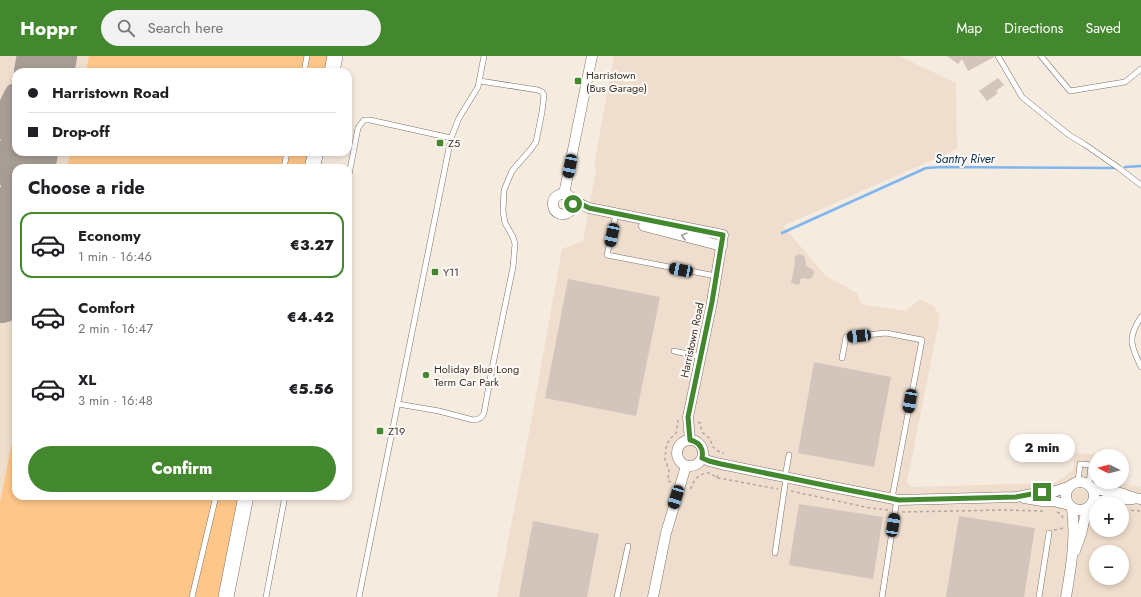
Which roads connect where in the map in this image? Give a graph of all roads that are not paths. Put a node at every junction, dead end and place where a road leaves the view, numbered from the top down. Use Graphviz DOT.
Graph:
graph roads {
  1 [pos="307,56"];
  2 [pos="335,56"];
  3 [pos="484,56"];
  4 [pos="592,56"];
  5 [pos="998,56"];
  6 [pos="1041,56"];
  7 [pos="305,68"];
  8 [pos="333,68"];
  9 [pos="1141,69"];
  10 [pos="480,81"];
  11 [pos="451,138"];
  12 [pos="351,164"];
  13 [pos="1141,186"];
  14 [pos="564,194"];
  15 [pos="572,205"];
  16 [pos="615,219"];
  17 [pos="722,240"];
  18 [pos="716,276"];
  19 [pos="1141,317"];
  20 [pos="674,351"];
  21 [pos="700,357"];
  22 [pos="842,358"];
  23 [pos="1141,367"];
  24 [pos="398,404"];
  25 [pos="690,440"];
  26 [pos="789,454"];
  27 [pos="702,458"];
  28 [pos="686,466"];
  29 [pos="1089,466"];
  30 [pos="785,478"];
  31 [pos="1078,482"];
  32 [pos="1089,485"];
  33 [pos="1068,488"];
  34 [pos="1100,489"];
  35 [pos="1016,497"];
  36 [pos="895,499"];
  37 [pos="1138,499"];
  38 [pos="215,500"];
  39 [pos="245,500"];
  40 [pos="285,500"];
  41 [pos="1089,506"];
  42 [pos="1070,507"];
  43 [pos="1089,508"];
  44 [pos="1049,533"];
  45 [pos="628,546"];
  46 [pos="775,553"];
  47 [pos="1072,559"];
  48 [pos="192,597"];
  49 [pos="226,597"];
  50 [pos="266,597"];
  51 [pos="359,597"];
  52 [pos="617,597"];
  53 [pos="653,597"];
  54 [pos="882,597"];
  55 [pos="1039,597"];
  56 [pos="1066,597"];
  1 -- 7 [label="lane"];
  2 -- 8 [label="main road"];
  3 -- 10 [label="lane"];
  4 -- 14 [label="street"];
  5 -- 13 [label="lane"];
  6 -- 9 [label="lane"];
  10 -- 11 [label="lane"];
  10 -- 24 [label="lane"];
  11 -- 12 [label="lane"];
  11 -- 24 [label="lane"];
  14 -- 15 [label="street"];
  14 -- 15 [label="street"];
  15 -- 16 [label="street"];
  15 -- 17 [label="street"];
  17 -- 16 [label="street, one-way"];
  16 -- 18 [label="lane"];
  17 -- 18 [label="street, Harristown Road"];
  18 -- 21 [label="street, Harristown Road"];
  19 -- 23 [label="lane"];
  20 -- 21 [label="lane"];
  21 -- 25 [label="street, Harristown Road"];
  22 -- 36 [label="lane"];
  24 -- 51 [label="lane"];
  25 -- 27 [label="street"];
  25 -- 28 [label="street"];
  26 -- 30 [label="lane"];
  27 -- 28 [label="street"];
  27 -- 30 [label="street"];
  28 -- 53 [label="street"];
  29 -- 31 [label="lane"];
  30 -- 36 [label="street"];
  30 -- 46 [label="lane"];
  31 -- 32 [label="street"];
  31 -- 33 [label="street"];
  33 -- 35 [label="street"];
  33 -- 42 [label="street"];
  34 -- 37 [label="street"];
  35 -- 36 [label="street"];
  35 -- 42 [label="street"];
  36 -- 54 [label="lane"];
  38 -- 48 [label="lane"];
  39 -- 49 [label="main road"];
  40 -- 50 [label="lane"];
  41 -- 42 [label="street"];
  42 -- 47 [label="street"];
  43 -- 47 [label="street"];
  44 -- 55 [label="lane"];
  45 -- 52 [label="lane"];
  47 -- 56 [label="street"];
}
